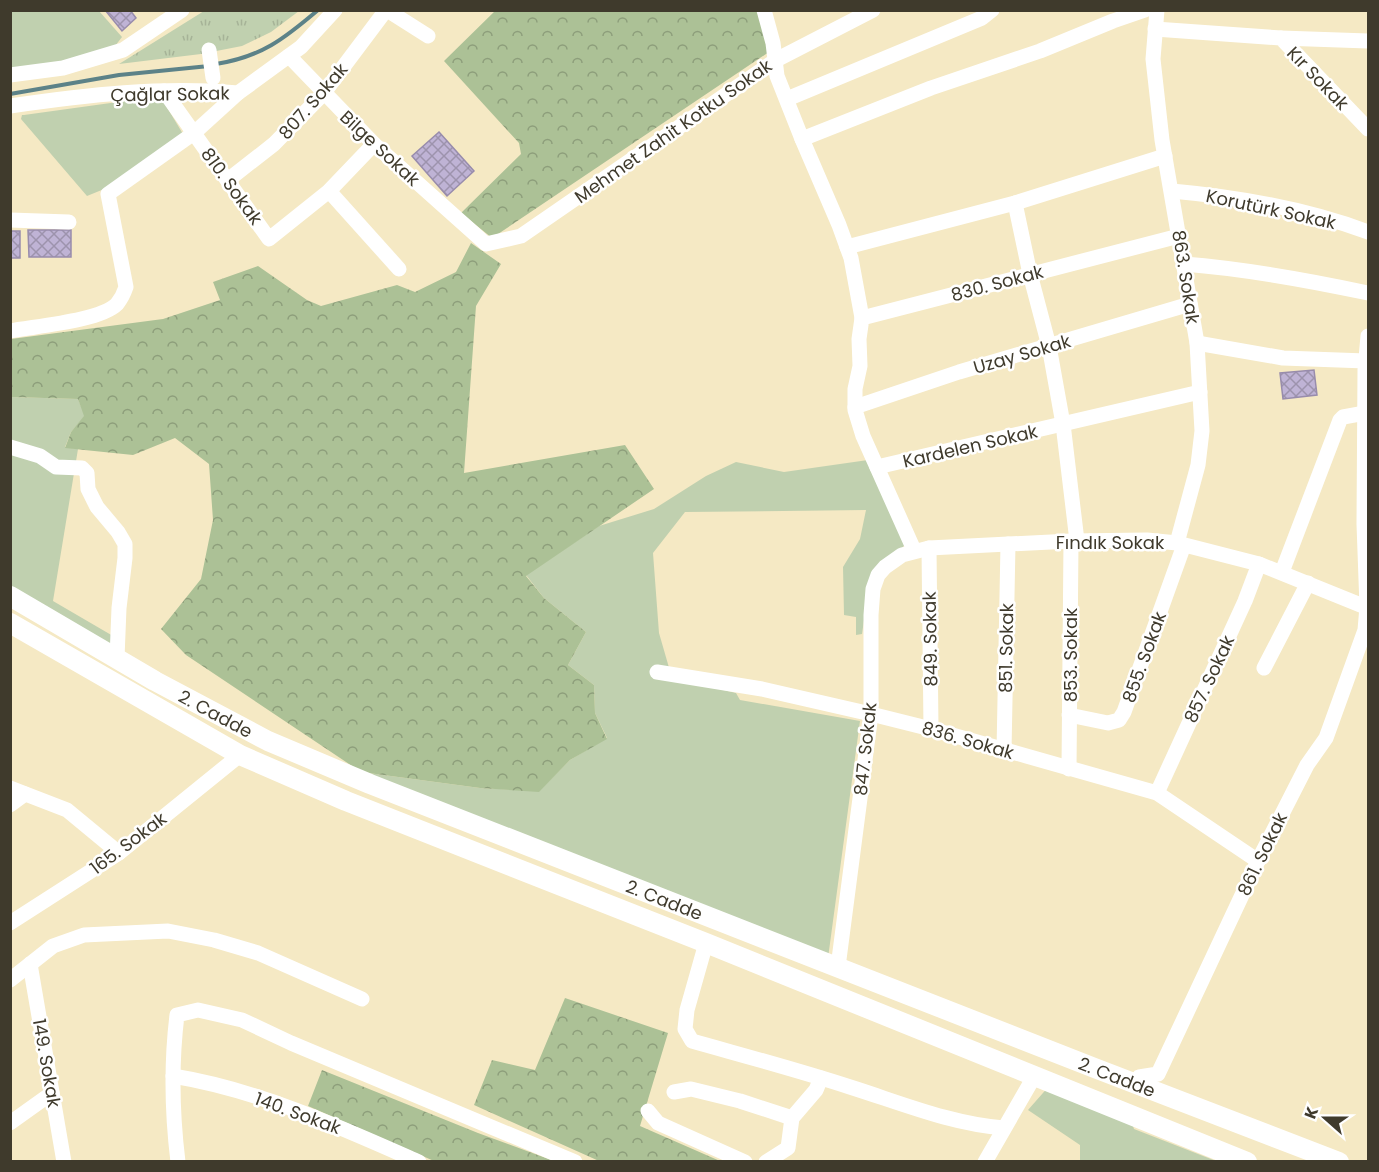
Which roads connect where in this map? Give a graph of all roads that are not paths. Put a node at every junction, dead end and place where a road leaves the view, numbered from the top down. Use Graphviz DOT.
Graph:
graph roads {
  1 [pos="182,10"];
  2 [pos="335,10"];
  3 [pos="386,10"];
  4 [pos="764,10"];
  5 [pos="873,10"];
  6 [pos="992,10"];
  7 [pos="1145,10"];
  8 [pos="1157,10"];
  9 [pos="1155,29"];
  10 [pos="428,36"];
  11 [pos="1281,38"];
  12 [pos="1368,41"];
  13 [pos="209,50"];
  14 [pos="289,56"];
  15 [pos="776,60"];
  16 [pos="10,75"];
  17 [pos="213,78"];
  18 [pos="164,91"];
  19 [pos="238,93"];
  20 [pos="323,94"];
  21 [pos="787,99"];
  22 [pos="10,106"];
  23 [pos="1368,129"];
  24 [pos="194,133"];
  25 [pos="802,139"];
  26 [pos="374,144"];
  27 [pos="1165,156"];
  28 [pos="228,180"];
  29 [pos="329,191"];
  30 [pos="1172,191"];
  31 [pos="1015,203"];
  32 [pos="10,220"];
  33 [pos="69,222"];
  34 [pos="1368,232"];
  35 [pos="476,235"];
  36 [pos="1179,236"];
  37 [pos="847,247"];
  38 [pos="1184,264"];
  39 [pos="399,269"];
  40 [pos="1030,274"];
  41 [pos="1368,293"];
  42 [pos="1190,304"];
  43 [pos="862,318"];
  44 [pos="10,331"];
  45 [pos="1368,336"];
  46 [pos="1197,343"];
  47 [pos="1049,346"];
  48 [pos="1366,361"];
  49 [pos="1200,392"];
  50 [pos="855,407"];
  51 [pos="1366,417"];
  52 [pos="1063,424"];
  53 [pos="10,447"];
  54 [pos="877,467"];
  55 [pos="1367,484"];
  56 [pos="1074,541"];
  57 [pos="1008,544"];
  58 [pos="1181,544"];
  59 [pos="922,549"];
  60 [pos="1259,564"];
  61 [pos="1282,572"];
  62 [pos="1308,583"];
  63 [pos="10,596"];
  64 [pos="1368,608"];
  65 [pos="10,623"];
  66 [pos="117,658"];
  67 [pos="1264,668"];
  68 [pos="657,672"];
  69 [pos="871,714"];
  70 [pos="1069,715"];
  71 [pos="931,729"];
  72 [pos="1004,751"];
  73 [pos="240,755"];
  74 [pos="1069,769"];
  75 [pos="10,788"];
  76 [pos="1157,793"];
  77 [pos="25,794"];
  78 [pos="10,806"];
  79 [pos="119,853"];
  80 [pos="1258,861"];
  81 [pos="10,923"];
  82 [pos="706,943"];
  83 [pos="30,964"];
  84 [pos="838,967"];
  85 [pos="10,980"];
  86 [pos="362,999"];
  87 [pos="1035,1075"];
  88 [pos="173,1076"];
  89 [pos="820,1078"];
  90 [pos="1135,1084"];
  91 [pos="674,1092"];
  92 [pos="52,1094"];
  93 [pos="648,1111"];
  94 [pos="792,1118"];
  95 [pos="10,1123"];
  96 [pos="1004,1128"];
  97 [pos="64,1161"];
  98 [pos="178,1161"];
  99 [pos="419,1161"];
  100 [pos="575,1161"];
  101 [pos="745,1161"];
  102 [pos="766,1161"];
  103 [pos="985,1161"];
  104 [pos="1247,1161"];
  105 [pos="1339,1161"];
  1 -- 16 [label="street"];
  2 -- 14 [label="street, Çağlar Sokak"];
  3 -- 10 [label="street"];
  3 -- 20 [label="street, 807. Sokak"];
  4 -- 15 [label="street"];
  5 -- 15 [label="street, Mehmet Zahit Kotku Sokak"];
  6 -- 21 [label="street"];
  7 -- 25 [label="street"];
  8 -- 9 [label="street, 863. Sokak"];
  9 -- 11 [label="street, Kır Sokak"];
  9 -- 27 [label="street, 863. Sokak"];
  11 -- 12 [label="street"];
  11 -- 23 [label="street, Kır Sokak"];
  13 -- 17 [label="street"];
  14 -- 19 [label="street, Çağlar Sokak"];
  14 -- 20 [label="street, Bilge Sokak"];
  15 -- 21 [label="street"];
  15 -- 35 [label="street, Mehmet Zahit Kotku Sokak"];
  18 -- 19 [label="street, Çağlar Sokak"];
  18 -- 22 [label="street, Çağlar Sokak"];
  18 -- 24 [label="street, 810. Sokak"];
  19 -- 24 [label="street"];
  20 -- 26 [label="street, Bilge Sokak"];
  20 -- 28 [label="street, 807. Sokak"];
  21 -- 25 [label="street"];
  24 -- 28 [label="street, 810. Sokak"];
  24 -- 44 [label="street"];
  25 -- 37 [label="street"];
  26 -- 29 [label="street"];
  26 -- 35 [label="street, Bilge Sokak"];
  27 -- 30 [label="street, 863. Sokak"];
  27 -- 31 [label="street"];
  28 -- 29 [label="street, 810. Sokak"];
  29 -- 39 [label="street"];
  30 -- 34 [label="street, Korutürk Sokak"];
  30 -- 36 [label="street, 863. Sokak"];
  31 -- 37 [label="street"];
  31 -- 40 [label="street, Kardelen Sokak"];
  32 -- 33 [label="street"];
  36 -- 38 [label="street, 863. Sokak"];
  36 -- 40 [label="street, 830. Sokak"];
  37 -- 43 [label="street"];
  38 -- 41 [label="street"];
  38 -- 42 [label="street, 863. Sokak"];
  40 -- 43 [label="street, 830. Sokak"];
  40 -- 47 [label="street, Kardelen Sokak"];
  42 -- 46 [label="street, 863. Sokak"];
  42 -- 47 [label="street, Uzay Sokak"];
  43 -- 50 [label="street"];
  45 -- 48 [label="street, 861. Sokak"];
  46 -- 48 [label="street"];
  46 -- 49 [label="street, 863. Sokak"];
  47 -- 50 [label="street, Uzay Sokak"];
  47 -- 52 [label="street, Kardelen Sokak"];
  48 -- 51 [label="street, 861. Sokak"];
  49 -- 52 [label="street, Kardelen Sokak"];
  49 -- 58 [label="street, 863. Sokak"];
  50 -- 54 [label="street"];
  51 -- 55 [label="street, 861. Sokak"];
  51 -- 61 [label="street"];
  52 -- 54 [label="street, Kardelen Sokak"];
  52 -- 56 [label="street, Kardelen Sokak"];
  53 -- 66 [label="street"];
  54 -- 59 [label="street"];
  55 -- 64 [label="street, 861. Sokak"];
  56 -- 57 [label="street, Fındık Sokak"];
  56 -- 58 [label="street, Fındık Sokak"];
  56 -- 70 [label="street, 853. Sokak"];
  57 -- 59 [label="street, Fındık Sokak"];
  57 -- 72 [label="street, 851. Sokak"];
  58 -- 60 [label="street, Fındık Sokak"];
  58 -- 70 [label="street, 855. Sokak"];
  59 -- 69 [label="street, 847. Sokak"];
  59 -- 71 [label="street, 849. Sokak"];
  60 -- 61 [label="street, Fındık Sokak"];
  60 -- 76 [label="street, 857. Sokak"];
  61 -- 62 [label="street, Fındık Sokak"];
  62 -- 64 [label="street, Fındık Sokak"];
  62 -- 67 [label="street"];
  63 -- 66 [label="main road, 2. Cadde"];
  64 -- 80 [label="street, 861. Sokak"];
  65 -- 73 [label="main road, 2. Cadde"];
  66 -- 84 [label="main road, 2. Cadde"];
  68 -- 69 [label="street, 836. Sokak"];
  69 -- 71 [label="street, 836. Sokak"];
  69 -- 84 [label="street, 847. Sokak"];
  70 -- 74 [label="street, 853. Sokak"];
  71 -- 72 [label="street, 836. Sokak"];
  72 -- 74 [label="street, 836. Sokak"];
  73 -- 79 [label="street, 165. Sokak"];
  73 -- 82 [label="main road, 2. Cadde"];
  74 -- 76 [label="street, 836. Sokak"];
  75 -- 77 [label="street"];
  76 -- 80 [label="street, 836. Sokak"];
  77 -- 78 [label="street"];
  77 -- 79 [label="street"];
  79 -- 81 [label="street, 165. Sokak"];
  80 -- 90 [label="street, 861. Sokak"];
  82 -- 87 [label="main road, 2. Cadde"];
  82 -- 89 [label="street"];
  83 -- 85 [label="street"];
  83 -- 86 [label="street"];
  83 -- 92 [label="street, 149. Sokak"];
  84 -- 90 [label="main road, 2. Cadde"];
  87 -- 96 [label="street"];
  87 -- 104 [label="main road, 2. Cadde"];
  88 -- 98 [label="street"];
  88 -- 99 [label="street, 140. Sokak"];
  88 -- 100 [label="street"];
  89 -- 94 [label="street"];
  89 -- 96 [label="street"];
  90 -- 105 [label="main road, 2. Cadde"];
  91 -- 94 [label="street"];
  92 -- 95 [label="street"];
  92 -- 97 [label="street, 149. Sokak"];
  93 -- 101 [label="street"];
  94 -- 102 [label="street"];
  96 -- 103 [label="street"];
}
